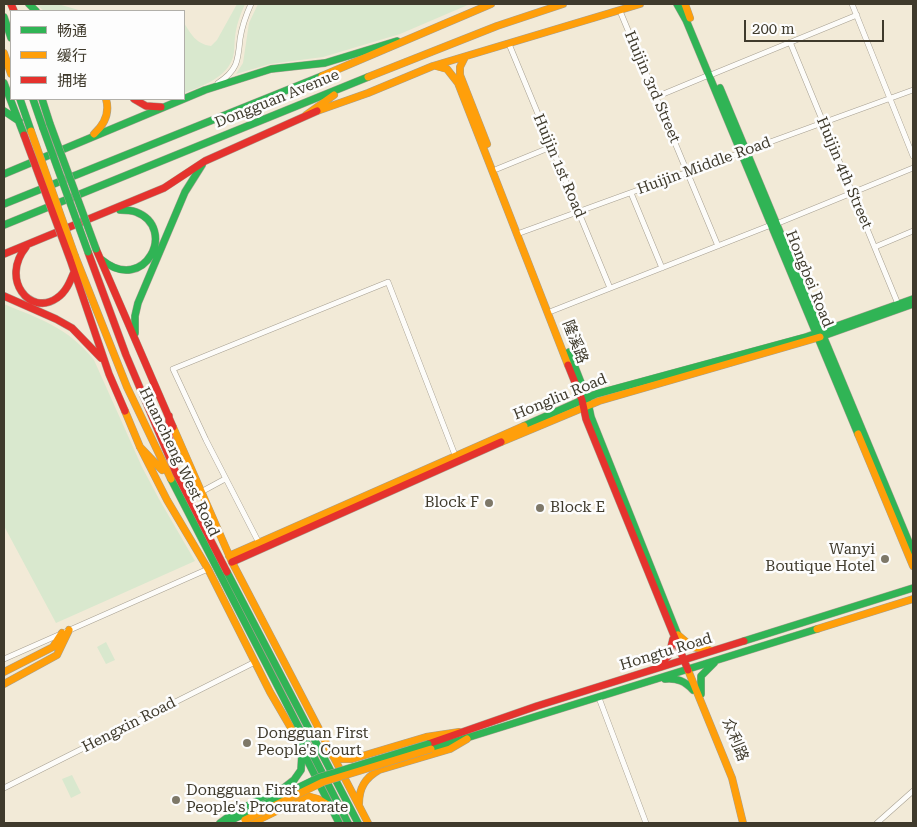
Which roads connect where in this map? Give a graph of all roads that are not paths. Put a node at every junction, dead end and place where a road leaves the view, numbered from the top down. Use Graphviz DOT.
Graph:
graph roads {
  1 [pos="251,4"];
  2 [pos="491,4"];
  3 [pos="563,4"];
  4 [pos="640,4"];
  5 [pos="677,4"];
  6 [pos="685,4"];
  7 [pos="852,4"];
  8 [pos="620,11"];
  9 [pos="857,15"];
  10 [pos="4,17"];
  11 [pos="430,31"];
  12 [pos="10,35"];
  13 [pos="790,42"];
  14 [pos="509,44"];
  15 [pos="4,53"];
  16 [pos="465,57"];
  17 [pos="433,66"];
  18 [pos="10,71"];
  19 [pos="711,74"];
  20 [pos="4,83"];
  21 [pos="350,85"];
  22 [pos="212,88"];
  23 [pos="913,90"];
  24 [pos="656,97"];
  25 [pos="10,98"];
  26 [pos="185,98"];
  27 [pos="890,99"];
  28 [pos="11,100"];
  29 [pos="20,100"];
  30 [pos="34,100"];
  31 [pos="42,100"];
  32 [pos="49,100"];
  33 [pos="106,100"];
  34 [pos="136,100"];
  35 [pos="181,100"];
  36 [pos="163,107"];
  37 [pos="4,111"];
  38 [pos="46,111"];
  39 [pos="306,115"];
  40 [pos="19,121"];
  41 [pos="823,123"];
  42 [pos="47,126"];
  43 [pos="28,133"];
  44 [pos="88,138"];
  45 [pos="551,147"];
  46 [pos="743,151"];
  47 [pos="913,156"];
  48 [pos="205,161"];
  49 [pos="913,168"];
  50 [pos="496,169"];
  51 [pos="687,172"];
  52 [pos="4,174"];
  53 [pos="630,193"];
  54 [pos="852,193"];
  55 [pos="4,204"];
  56 [pos="110,211"];
  57 [pos="578,212"];
  58 [pos="4,225"];
  59 [pos="774,225"];
  60 [pos="913,231"];
  61 [pos="519,234"];
  62 [pos="27,245"];
  63 [pos="718,246"];
  64 [pos="875,247"];
  65 [pos="4,254"];
  66 [pos="73,257"];
  67 [pos="100,258"];
  68 [pos="662,268"];
  69 [pos="74,272"];
  70 [pos="610,288"];
  71 [pos="4,296"];
  72 [pos="913,299"];
  73 [pos="898,304"];
  74 [pos="913,304"];
  75 [pos="552,311"];
  76 [pos="820,334"];
  77 [pos="137,343"];
  78 [pos="106,364"];
  79 [pos="585,402"];
  80 [pos="169,416"];
  81 [pos="140,446"];
  82 [pos="455,455"];
  83 [pos="170,460"];
  84 [pos="169,478"];
  85 [pos="225,479"];
  86 [pos="201,492"];
  87 [pos="259,543"];
  88 [pos="913,552"];
  89 [pos="231,559"];
  90 [pos="913,566"];
  91 [pos="208,569"];
  92 [pos="913,588"];
  93 [pos="913,599"];
  94 [pos="66,632"];
  95 [pos="675,635"];
  96 [pos="717,650"];
  97 [pos="4,659"];
  98 [pos="721,659"];
  99 [pos="685,660"];
  100 [pos="255,662"];
  101 [pos="689,669"];
  102 [pos="653,670"];
  103 [pos="4,672"];
  104 [pos="655,680"];
  105 [pos="4,684"];
  106 [pos="699,694"];
  107 [pos="599,698"];
  108 [pos="459,732"];
  109 [pos="467,739"];
  110 [pos="429,747"];
  111 [pos="302,748"];
  112 [pos="333,756"];
  113 [pos="363,756"];
  114 [pos="370,775"];
  115 [pos="294,780"];
  116 [pos="4,788"];
  117 [pos="913,791"];
  118 [pos="298,800"];
  119 [pos="359,806"];
  120 [pos="331,808"];
  121 [pos="245,821"];
  122 [pos="220,823"];
  123 [pos="225,823"];
  124 [pos="339,823"];
  125 [pos="348,823"];
  126 [pos="358,823"];
  127 [pos="368,823"];
  128 [pos="646,823"];
  129 [pos="745,823"];
  130 [pos="877,823"];
  1 -- 22 [label="street"];
  2 -- 11 [label="main road, Dongguan Avenue"];
  3 -- 21 [label="main road, Dongguan Avenue"];
  4 -- 8 [label="main road"];
  5 -- 19 [label="main road, Hongbei Road"];
  6 -- 19 [label="main road, Hongbei Road"];
  7 -- 9 [label="street"];
  8 -- 14 [label="main road"];
  8 -- 24 [label="street, Huijin 3rd Street"];
  9 -- 13 [label="street"];
  9 -- 27 [label="street"];
  10 -- 12 [label="main road"];
  11 -- 22 [label="main road"];
  11 -- 55 [label="main road, Dongguan Avenue"];
  13 -- 19 [label="street"];
  13 -- 41 [label="street, Huijin 4th Street"];
  14 -- 16 [label="main road"];
  14 -- 45 [label="street, Huijin 1st Road"];
  15 -- 18 [label="main road"];
  16 -- 17 [label="main road"];
  16 -- 50 [label="main road, 隆溪路"];
  17 -- 39 [label="main road"];
  17 -- 61 [label="main road, 隆溪路"];
  19 -- 24 [label="street"];
  19 -- 46 [label="main road, Hongbei Road"];
  20 -- 25 [label="main road"];
  21 -- 39 [label="main road"];
  21 -- 58 [label="main road, Dongguan Avenue"];
  22 -- 26 [label="main road"];
  23 -- 27 [label="street, Huijin Middle Road"];
  24 -- 51 [label="street, Huijin 3rd Street"];
  27 -- 41 [label="street, Huijin Middle Road"];
  27 -- 47 [label="street"];
  28 -- 40 [label="main road"];
  29 -- 43 [label="main road, Huancheng West Road"];
  30 -- 42 [label="main road, Huancheng West Road"];
  31 -- 38 [label="main road"];
  32 -- 38 [label="main road"];
  33 -- 44 [label="main road"];
  34 -- 36 [label="main road"];
  35 -- 36 [label="main road"];
  36 -- 44 [label="main road"];
  37 -- 40 [label="main road"];
  38 -- 42 [label="main road"];
  39 -- 48 [label="main road"];
  40 -- 43 [label="main road"];
  41 -- 46 [label="street, Huijin Middle Road"];
  41 -- 54 [label="street, Huijin 4th Street"];
  42 -- 67 [label="main road, bridge"];
  42 -- 83 [label="main road, Huancheng West Road, bridge"];
  43 -- 66 [label="main road, Huancheng West Road, bridge"];
  44 -- 52 [label="main road"];
  45 -- 50 [label="street"];
  45 -- 57 [label="street, Huijin 1st Road"];
  46 -- 51 [label="street, Huijin Middle Road"];
  46 -- 59 [label="main road, Hongbei Road"];
  48 -- 56 [label="main road"];
  48 -- 77 [label="main road"];
  49 -- 54 [label="street"];
  50 -- 61 [label="main road, 隆溪路"];
  51 -- 53 [label="street, Huijin Middle Road"];
  51 -- 63 [label="street, Huijin 3rd Street"];
  53 -- 57 [label="street, Huijin Middle Road"];
  53 -- 68 [label="street"];
  54 -- 59 [label="street"];
  54 -- 64 [label="street, Huijin 4th Street"];
  56 -- 62 [label="main road"];
  56 -- 67 [label="main road"];
  57 -- 61 [label="street, Huijin Middle Road"];
  57 -- 70 [label="street, Huijin 1st Road"];
  59 -- 63 [label="street"];
  59 -- 76 [label="main road, Hongbei Road"];
  60 -- 64 [label="street"];
  61 -- 75 [label="main road, 隆溪路"];
  61 -- 79 [label="main road, 隆溪路"];
  62 -- 65 [label="main road"];
  62 -- 69 [label="main road"];
  63 -- 68 [label="street"];
  64 -- 73 [label="street, Huijin 4th Street"];
  66 -- 69 [label="main road"];
  66 -- 84 [label="main road, Huancheng West Road"];
  67 -- 77 [label="main road"];
  68 -- 70 [label="street"];
  69 -- 78 [label="main road"];
  70 -- 75 [label="street"];
  71 -- 78 [label="main road"];
  72 -- 73 [label="main road, Hongliu Road"];
  73 -- 76 [label="main road, Hongliu Road"];
  74 -- 76 [label="main road, Hongliu Road"];
  75 -- 79 [label="main road, 隆溪路"];
  76 -- 79 [label="main road, Hongliu Road"];
  76 -- 88 [label="main road, Hongbei Road"];
  76 -- 90 [label="main road, Hongbei Road"];
  77 -- 80 [label="main road"];
  78 -- 81 [label="main road"];
  79 -- 82 [label="main road, Hongliu Road"];
  79 -- 89 [label="main road, Hongliu Road"];
  79 -- 95 [label="main road, 隆溪路"];
  80 -- 83 [label="main road"];
  80 -- 86 [label="main road"];
  81 -- 84 [label="main road"];
  81 -- 91 [label="main road"];
  82 -- 85 [label="street"];
  82 -- 87 [label="main road, Hongliu Road"];
  83 -- 126 [label="main road, Huancheng West Road"];
  84 -- 125 [label="main road, Huancheng West Road"];
  85 -- 86 [label="street"];
  85 -- 87 [label="street"];
  86 -- 89 [label="main road"];
  87 -- 89 [label="main road, Hongliu Road"];
  89 -- 112 [label="main road"];
  91 -- 94 [label="street"];
  91 -- 100 [label="main road"];
  92 -- 96 [label="main road, Hongtu Road"];
  93 -- 98 [label="main road, Hongtu Road"];
  94 -- 97 [label="street"];
  94 -- 103 [label="main road"];
  94 -- 105 [label="main road"];
  95 -- 96 [label="main road"];
  95 -- 99 [label="main road, 隆溪路"];
  95 -- 102 [label="main road"];
  96 -- 99 [label="main road, Hongtu Road"];
  98 -- 101 [label="main road, Hongtu Road"];
  98 -- 106 [label="main road"];
  99 -- 101 [label="main road, 隆溪路"];
  99 -- 102 [label="main road, Hongtu Road"];
  100 -- 111 [label="main road"];
  100 -- 116 [label="street, Hengxin Road"];
  101 -- 104 [label="main road, Hongtu Road"];
  101 -- 106 [label="main road, 众利路"];
  102 -- 108 [label="main road, Hongtu Road"];
  104 -- 106 [label="main road"];
  104 -- 107 [label="main road, Hongtu Road"];
  106 -- 129 [label="main road, 众利路"];
  107 -- 109 [label="main road, Hongtu Road"];
  107 -- 128 [label="street"];
  108 -- 110 [label="main road, Hongtu Road"];
  108 -- 113 [label="main road"];
  109 -- 110 [label="main road, Hongtu Road"];
  109 -- 114 [label="main road"];
  110 -- 121 [label="main road, bridge"];
  111 -- 115 [label="main road"];
  111 -- 120 [label="main road"];
  112 -- 113 [label="main road"];
  112 -- 119 [label="main road"];
  113 -- 114 [label="main road"];
  114 -- 119 [label="main road"];
  115 -- 118 [label="main road"];
  115 -- 122 [label="main road"];
  117 -- 130 [label="street"];
  118 -- 120 [label="main road"];
  118 -- 121 [label="main road"];
  119 -- 127 [label="main road"];
  120 -- 124 [label="main road"];
  121 -- 123 [label="main road"];
}
